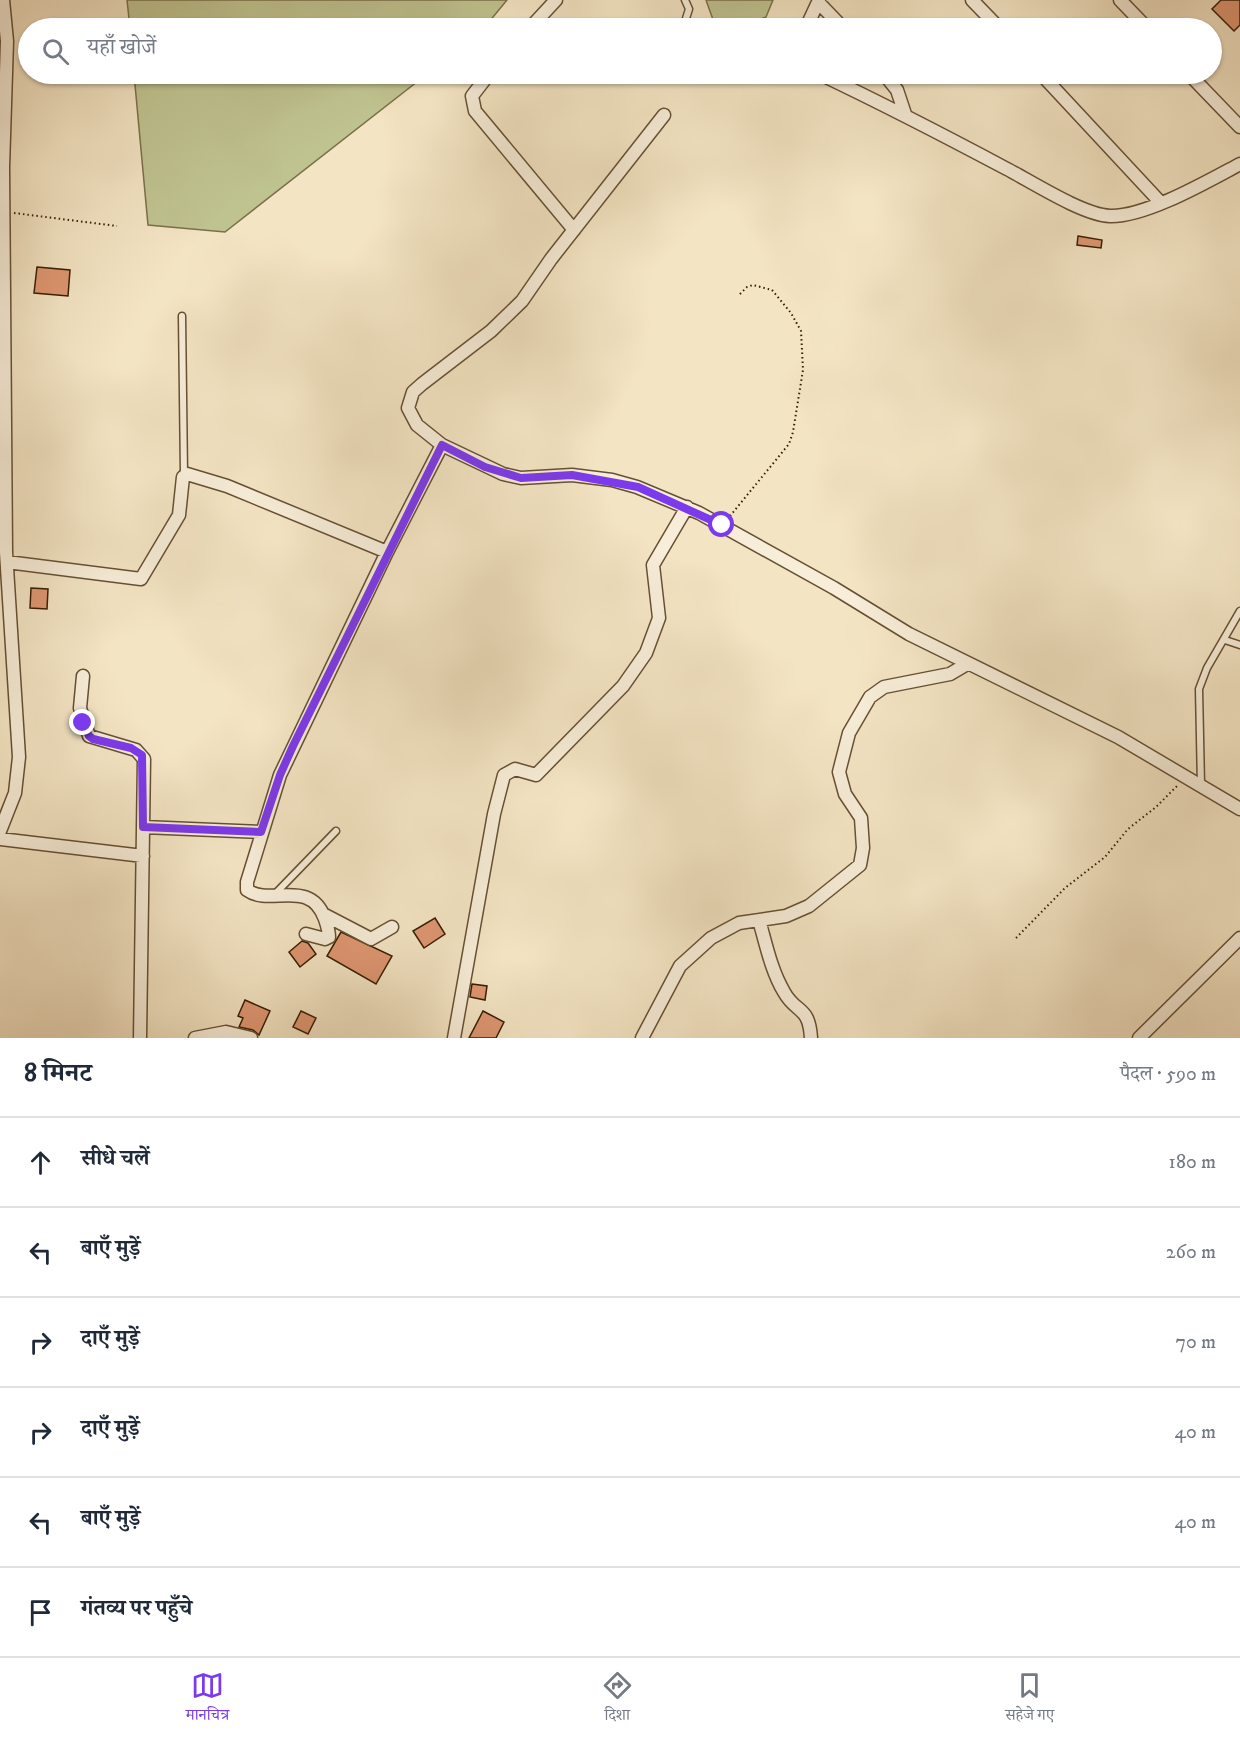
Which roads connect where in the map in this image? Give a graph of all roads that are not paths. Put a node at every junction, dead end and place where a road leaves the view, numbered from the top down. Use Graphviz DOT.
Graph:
graph roads {
  1 [pos="3,0"];
  2 [pos="556,0"];
  3 [pos="685,0"];
  4 [pos="972,0"];
  5 [pos="1120,0"];
  6 [pos="818,1"];
  7 [pos="539,18"];
  8 [pos="686,18"];
  9 [pos="810,18"];
  10 [pos="834,18"];
  11 [pos="989,18"];
  12 [pos="1137,18"];
  13 [pos="481,84"];
  14 [pos="841,84"];
  15 [pos="892,84"];
  16 [pos="1050,84"];
  17 [pos="1199,84"];
  18 [pos="905,114"];
  19 [pos="664,115"];
  20 [pos="1240,127"];
  21 [pos="1240,164"];
  22 [pos="2,167"];
  23 [pos="1161,203"];
  24 [pos="574,230"];
  25 [pos="182,316"];
  26 [pos="3,437"];
  27 [pos="442,445"];
  28 [pos="184,474"];
  29 [pos="687,507"];
  30 [pos="387,552"];
  31 [pos="4,560"];
  32 [pos="1240,611"];
  33 [pos="1238,621"];
  34 [pos="1225,639"];
  35 [pos="1240,645"];
  36 [pos="967,664"];
  37 [pos="83,676"];
  38 [pos="1201,786"];
  39 [pos="1240,809"];
  40 [pos="143,827"];
  41 [pos="0,831"];
  42 [pos="336,831"];
  43 [pos="261,832"];
  44 [pos="0,839"];
  45 [pos="143,856"];
  46 [pos="275,894"];
  47 [pos="323,914"];
  48 [pos="759,920"];
  49 [pos="392,927"];
  50 [pos="306,934"];
  51 [pos="1240,938"];
  52 [pos="140,1038"];
  53 [pos="195,1038"];
  54 [pos="251,1038"];
  55 [pos="454,1038"];
  56 [pos="642,1038"];
  57 [pos="811,1038"];
  58 [pos="1138,1038"];
  1 -- 22 [label="street"];
  2 -- 7 [label="street"];
  3 -- 8 [label="lane"];
  4 -- 11 [label="street"];
  5 -- 12 [label="street"];
  6 -- 9 [label="street"];
  6 -- 10 [label="street"];
  13 -- 24 [label="street"];
  14 -- 18 [label="street"];
  15 -- 18 [label="street"];
  16 -- 23 [label="street"];
  17 -- 20 [label="street"];
  18 -- 23 [label="street"];
  19 -- 24 [label="street"];
  21 -- 23 [label="street"];
  22 -- 26 [label="street"];
  24 -- 27 [label="street"];
  25 -- 28 [label="lane"];
  26 -- 31 [label="street"];
  27 -- 29 [label="street"];
  27 -- 30 [label="street"];
  28 -- 30 [label="street"];
  28 -- 31 [label="street"];
  29 -- 36 [label="street"];
  29 -- 55 [label="street"];
  30 -- 43 [label="street"];
  31 -- 41 [label="street"];
  32 -- 33 [label="lane"];
  33 -- 34 [label="lane"];
  34 -- 35 [label="lane"];
  34 -- 38 [label="lane"];
  36 -- 38 [label="street"];
  36 -- 48 [label="street"];
  37 -- 40 [label="street"];
  38 -- 39 [label="street"];
  40 -- 43 [label="street"];
  40 -- 45 [label="street"];
  42 -- 46 [label="lane"];
  43 -- 46 [label="street"];
  44 -- 45 [label="street"];
  45 -- 52 [label="street"];
  46 -- 47 [label="street"];
  47 -- 49 [label="street"];
  47 -- 50 [label="street"];
  48 -- 56 [label="street"];
  48 -- 57 [label="street"];
  51 -- 58 [label="street"];
  53 -- 54 [label="street"];
}
